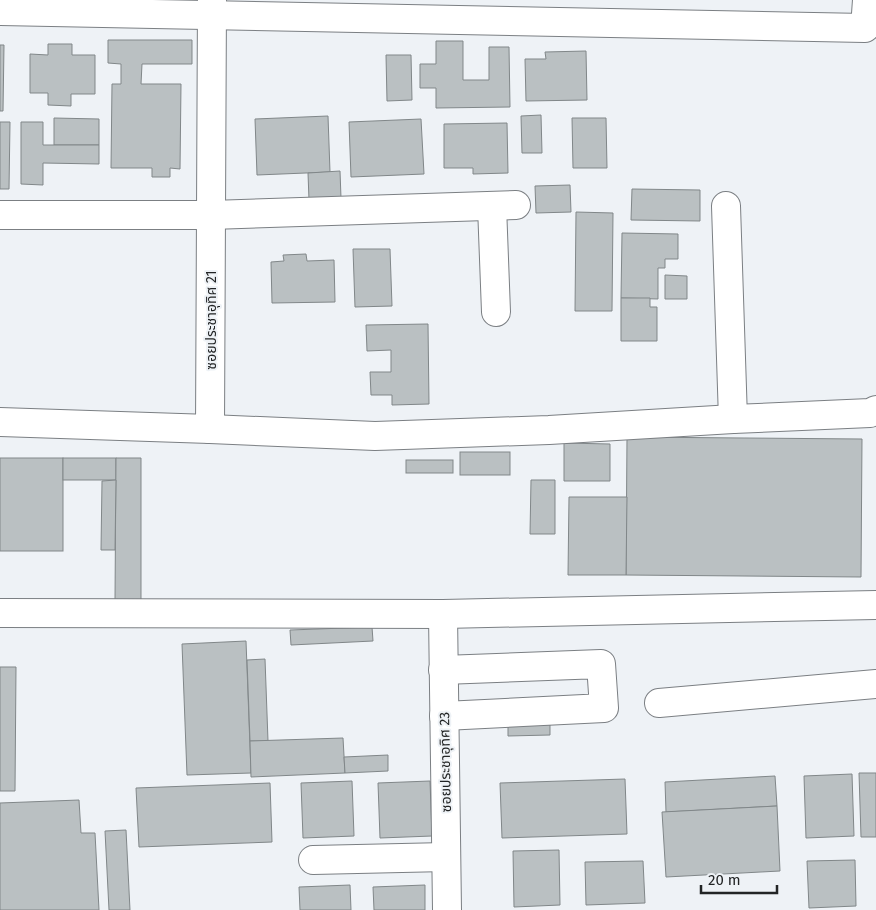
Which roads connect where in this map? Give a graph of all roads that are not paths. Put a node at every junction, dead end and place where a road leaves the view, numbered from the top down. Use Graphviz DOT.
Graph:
graph roads {
  1 [pos="867,0"];
  2 [pos="212,8"];
  3 [pos="0,11"];
  4 [pos="870,29"];
  5 [pos="726,206"];
  6 [pos="0,215"];
  7 [pos="211,215"];
  8 [pos="496,312"];
  9 [pos="876,410"];
  10 [pos="734,419"];
  11 [pos="0,422"];
  12 [pos="210,429"];
  13 [pos="876,605"];
  14 [pos="0,612"];
  15 [pos="443,614"];
  16 [pos="443,670"];
  17 [pos="876,684"];
  18 [pos="659,703"];
  19 [pos="444,716"];
  20 [pos="446,857"];
  21 [pos="313,860"];
  22 [pos="447,910"];
  1 -- 4 [label="street"];
  2 -- 3 [label="street"];
  2 -- 4 [label="street"];
  2 -- 7 [label="street, ซอยประชาอุทิศ 21"];
  5 -- 10 [label="street"];
  6 -- 7 [label="street"];
  7 -- 8 [label="street"];
  7 -- 12 [label="street, ซอยประชาอุทิศ 21"];
  9 -- 10 [label="street"];
  10 -- 12 [label="street"];
  11 -- 12 [label="street"];
  13 -- 15 [label="street"];
  14 -- 15 [label="street"];
  15 -- 16 [label="street, ซอยประชาอุทิศ 23"];
  16 -- 19 [label="street, ซอยประชาอุทิศ 23"];
  16 -- 19 [label="street"];
  17 -- 18 [label="street"];
  19 -- 20 [label="street, ซอยประชาอุทิศ 23"];
  20 -- 21 [label="street"];
  20 -- 22 [label="street, ซอยประชาอุทิศ 23"];
}
